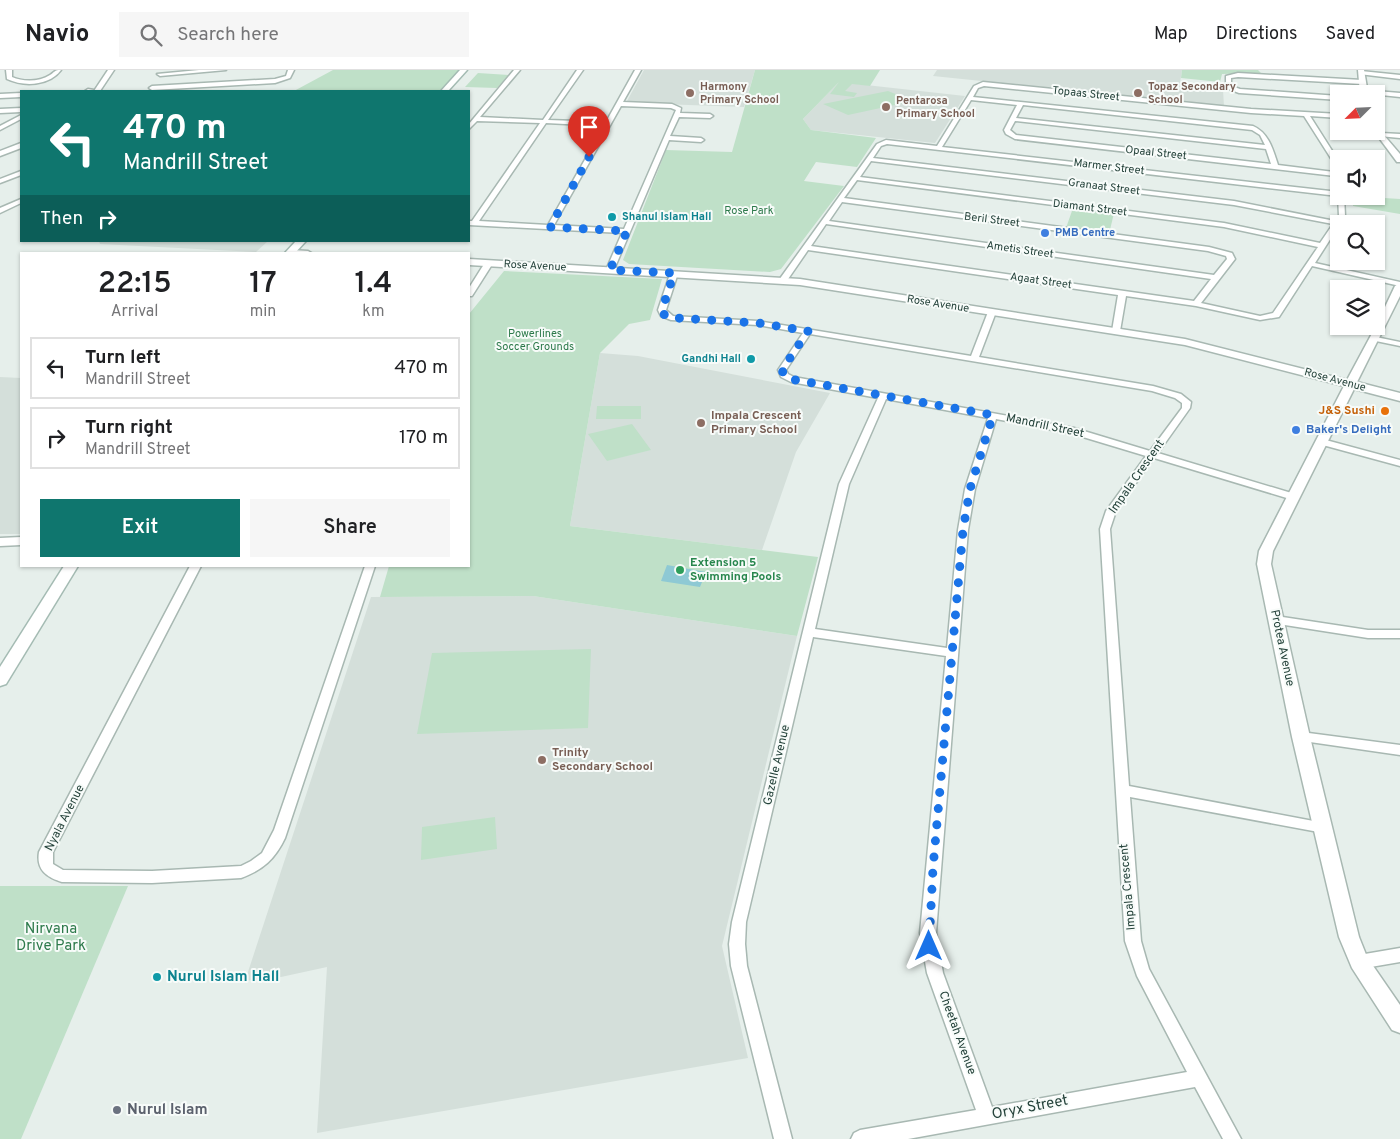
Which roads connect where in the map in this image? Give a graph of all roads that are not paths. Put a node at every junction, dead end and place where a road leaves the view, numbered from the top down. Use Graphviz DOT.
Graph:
graph roads {
  1 [pos="9,70"];
  2 [pos="58,70"];
  3 [pos="110,70"];
  4 [pos="223,70"];
  5 [pos="291,70"];
  6 [pos="464,70"];
  7 [pos="517,70"];
  8 [pos="580,70"];
  9 [pos="638,70"];
  10 [pos="1361,71"];
  11 [pos="161,72"];
  12 [pos="1400,77"];
  13 [pos="1362,82"];
  14 [pos="983,84"];
  15 [pos="201,85"];
  16 [pos="1363,85"];
  17 [pos="98,90"];
  18 [pos="151,90"];
  19 [pos="198,90"];
  20 [pos="445,90"];
  21 [pos="20,95"];
  22 [pos="1385,95"];
  23 [pos="0,96"];
  24 [pos="1400,96"];
  25 [pos="1330,97"];
  26 [pos="969,98"];
  27 [pos="1020,103"];
  28 [pos="619,104"];
  29 [pos="0,110"];
  30 [pos="20,110"];
  31 [pos="1306,114"];
  32 [pos="677,115"];
  33 [pos="1330,115"];
  34 [pos="710,116"];
  35 [pos="20,118"];
  36 [pos="476,119"];
  37 [pos="1012,119"];
  38 [pos="545,122"];
  39 [pos="608,124"];
  40 [pos="470,126"];
  41 [pos="0,128"];
  42 [pos="1385,133"];
  43 [pos="1400,136"];
  44 [pos="667,138"];
  45 [pos="701,140"];
  46 [pos="1385,140"];
  47 [pos="20,145"];
  48 [pos="939,147"];
  49 [pos="1269,147"];
  50 [pos="1330,152"];
  51 [pos="0,154"];
  52 [pos="869,159"];
  53 [pos="1400,160"];
  54 [pos="1275,166"];
  55 [pos="20,173"];
  56 [pos="1330,173"];
  57 [pos="856,178"];
  58 [pos="0,181"];
  59 [pos="1330,194"];
  60 [pos="841,200"];
  61 [pos="20,201"];
  62 [pos="0,211"];
  63 [pos="823,222"];
  64 [pos="1330,222"];
  65 [pos="471,223"];
  66 [pos="550,227"];
  67 [pos="627,231"];
  68 [pos="1330,234"];
  69 [pos="300,242"];
  70 [pos="1323,246"];
  71 [pos="805,247"];
  72 [pos="291,252"];
  73 [pos="470,262"];
  74 [pos="489,263"];
  75 [pos="1311,264"];
  76 [pos="610,270"];
  77 [pos="674,273"];
  78 [pos="1216,278"];
  79 [pos="784,280"];
  80 [pos="1400,285"];
  81 [pos="470,292"];
  82 [pos="1122,294"];
  83 [pos="1196,304"];
  84 [pos="1395,304"];
  85 [pos="992,312"];
  86 [pos="808,331"];
  87 [pos="1116,331"];
  88 [pos="1374,338"];
  89 [pos="1400,344"];
  90 [pos="974,359"];
  91 [pos="1351,384"];
  92 [pos="883,396"];
  93 [pos="1400,397"];
  94 [pos="993,415"];
  95 [pos="1322,442"];
  96 [pos="1153,454"];
  97 [pos="1400,464"];
  98 [pos="1294,497"];
  99 [pos="20,541"];
  100 [pos="0,542"];
  101 [pos="70,567"];
  102 [pos="195,567"];
  103 [pos="370,567"];
  104 [pos="1276,620"];
  105 [pos="808,632"];
  106 [pos="1400,634"];
  107 [pos="954,653"];
  108 [pos="0,680"];
  109 [pos="1301,737"];
  110 [pos="1400,750"];
  111 [pos="1122,790"];
  112 [pos="1324,828"];
  113 [pos="1400,955"];
  114 [pos="1359,962"];
  115 [pos="1400,1023"];
  116 [pos="1199,1078"];
  117 [pos="987,1117"];
  118 [pos="783,1139"];
  119 [pos="860,1139"];
  120 [pos="1232,1139"];
  1 -- 2 [label="street"];
  3 -- 17 [label="street"];
  4 -- 11 [label="street"];
  5 -- 15 [label="street"];
  6 -- 20 [label="street"];
  7 -- 36 [label="street"];
  8 -- 38 [label="street"];
  9 -- 28 [label="street"];
  10 -- 12 [label="street"];
  10 -- 13 [label="street"];
  11 -- 18 [label="street"];
  13 -- 16 [label="street"];
  13 -- 25 [label="street"];
  14 -- 26 [label="street"];
  14 -- 31 [label="street, Topaas Street"];
  15 -- 18 [label="street"];
  15 -- 19 [label="street"];
  21 -- 23 [label="street"];
  22 -- 24 [label="street"];
  26 -- 27 [label="street"];
  26 -- 48 [label="street"];
  27 -- 37 [label="street"];
  27 -- 49 [label="street"];
  28 -- 32 [label="street"];
  28 -- 39 [label="street"];
  29 -- 30 [label="street"];
  31 -- 33 [label="street, Topaas Street"];
  31 -- 50 [label="street"];
  32 -- 34 [label="street"];
  32 -- 44 [label="street"];
  35 -- 41 [label="street"];
  36 -- 38 [label="street"];
  36 -- 40 [label="street"];
  37 -- 49 [label="street"];
  37 -- 54 [label="street, Opaal Street"];
  38 -- 39 [label="street"];
  38 -- 65 [label="street"];
  39 -- 66 [label="street"];
  42 -- 43 [label="street"];
  44 -- 45 [label="street"];
  44 -- 67 [label="street"];
  46 -- 53 [label="street"];
  47 -- 51 [label="street"];
  48 -- 52 [label="street, Marmer Street"];
  48 -- 59 [label="street, Marmer Street"];
  49 -- 54 [label="street"];
  52 -- 57 [label="street"];
  52 -- 64 [label="street, Granaat Street"];
  54 -- 56 [label="street, Opaal Street"];
  55 -- 58 [label="street"];
  57 -- 60 [label="street"];
  57 -- 70 [label="street, Diamant Street"];
  60 -- 63 [label="street"];
  60 -- 78 [label="street, Beril Street"];
  61 -- 62 [label="street"];
  63 -- 71 [label="street"];
  63 -- 78 [label="street, Ametis Street"];
  65 -- 66 [label="street"];
  66 -- 67 [label="street"];
  67 -- 76 [label="street"];
  68 -- 70 [label="street"];
  69 -- 72 [label="street"];
  70 -- 75 [label="street"];
  71 -- 79 [label="street"];
  71 -- 82 [label="street, Agaat Street"];
  73 -- 74 [label="street, Rose Avenue"];
  74 -- 76 [label="street, Rose Avenue"];
  74 -- 81 [label="street"];
  75 -- 80 [label="street"];
  75 -- 83 [label="street, Agaat Street"];
  76 -- 77 [label="street, Rose Avenue"];
  77 -- 79 [label="street, Rose Avenue"];
  77 -- 86 [label="street, Impala Crescent"];
  78 -- 83 [label="street, Beril Street"];
  79 -- 85 [label="street, Rose Avenue"];
  80 -- 84 [label="street, Protea Avenue"];
  82 -- 83 [label="street, Agaat Street"];
  82 -- 87 [label="street"];
  84 -- 88 [label="street, Protea Avenue"];
  85 -- 87 [label="street, Rose Avenue"];
  85 -- 90 [label="street"];
  86 -- 90 [label="street, Impala Crescent"];
  86 -- 92 [label="street, Mandrill Street"];
  87 -- 91 [label="street, Rose Avenue"];
  88 -- 89 [label="street"];
  88 -- 91 [label="street, Protea Avenue"];
  90 -- 96 [label="street, Impala Crescent"];
  91 -- 93 [label="street, Rose Avenue"];
  91 -- 95 [label="street, Protea Avenue"];
  92 -- 94 [label="street, Mandrill Street"];
  92 -- 105 [label="street, Gazelle Avenue"];
  94 -- 96 [label="street, Mandrill Street"];
  94 -- 107 [label="street, Cheetah Avenue"];
  95 -- 97 [label="street"];
  95 -- 98 [label="street, Protea Avenue"];
  96 -- 98 [label="street, Mandrill Street"];
  96 -- 111 [label="street, Impala Crescent"];
  98 -- 104 [label="street, Protea Avenue"];
  99 -- 100 [label="street"];
  101 -- 108 [label="street"];
  102 -- 103 [label="street, Nyala Avenue"];
  104 -- 106 [label="street"];
  104 -- 109 [label="street, Protea Avenue"];
  105 -- 107 [label="street"];
  105 -- 118 [label="street, Gazelle Avenue"];
  107 -- 117 [label="street, Cheetah Avenue"];
  109 -- 110 [label="street"];
  109 -- 112 [label="street, Protea Avenue"];
  111 -- 112 [label="street"];
  111 -- 116 [label="street, Impala Crescent"];
  112 -- 114 [label="street, Protea Avenue"];
  113 -- 114 [label="street"];
  114 -- 115 [label="street, Protea Avenue"];
  116 -- 117 [label="street, Oryx Street"];
  116 -- 120 [label="street, Impala Crescent"];
  117 -- 119 [label="street, Oryx Street"];
}
